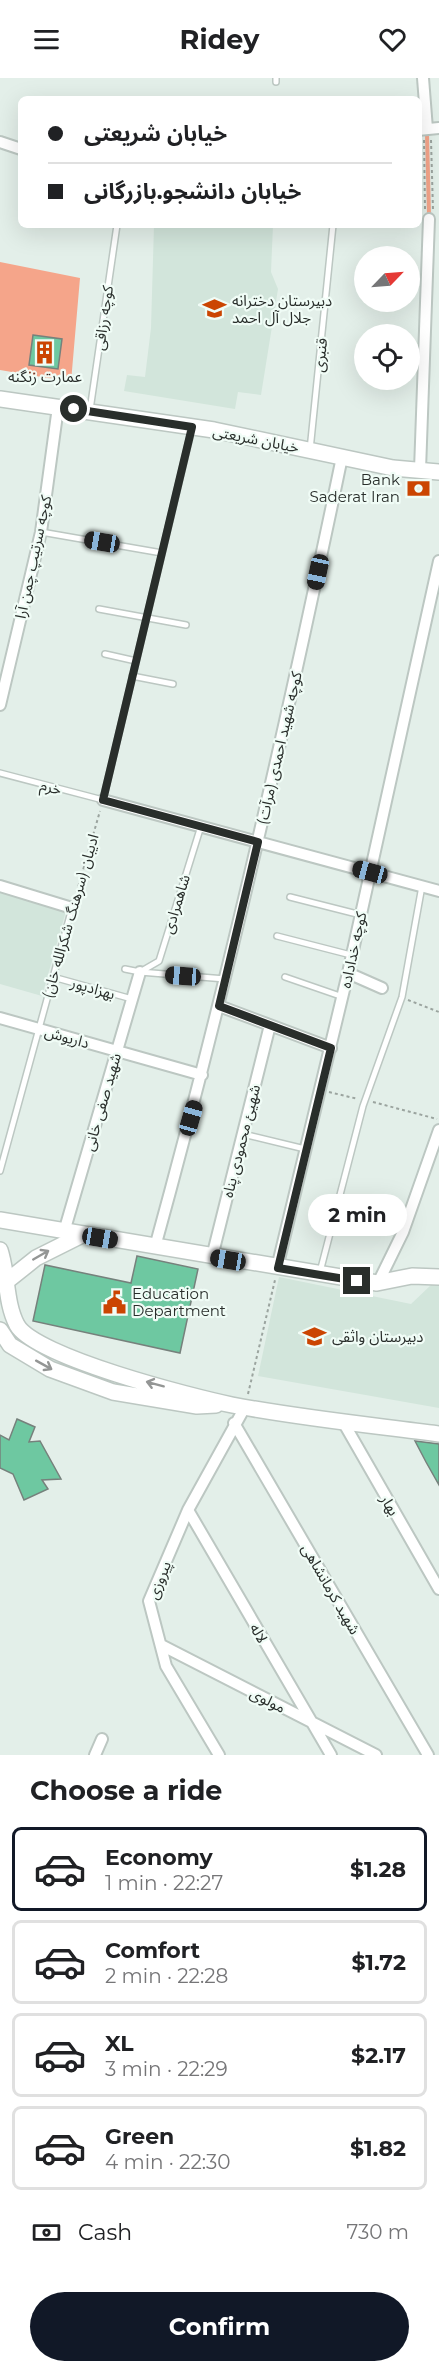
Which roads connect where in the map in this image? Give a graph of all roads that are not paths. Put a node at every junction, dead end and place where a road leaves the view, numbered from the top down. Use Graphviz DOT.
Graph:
graph roads {
  1 [pos="423,78"];
  2 [pos="422,108"];
  3 [pos="428,129"];
  4 [pos="0,142"];
  5 [pos="18,148"];
  6 [pos="429,219"];
  7 [pos="117,228"];
  8 [pos="333,228"];
  9 [pos="427,272"];
  10 [pos="439,273"];
  11 [pos="0,399"];
  12 [pos="58,407"];
  13 [pos="89,412"];
  14 [pos="192,427"];
  15 [pos="310,450"];
  16 [pos="342,457"];
  17 [pos="420,470"];
  18 [pos="439,472"];
  19 [pos="41,532"];
  20 [pos="162,553"];
  21 [pos="439,561"];
  22 [pos="99,609"];
  23 [pos="146,619"];
  24 [pos="186,625"];
  25 [pos="105,654"];
  26 [pos="136,661"];
  27 [pos="132,676"];
  28 [pos="173,684"];
  29 [pos="0,705"];
  30 [pos="0,773"];
  31 [pos="103,800"];
  32 [pos="201,826"];
  33 [pos="258,842"];
  34 [pos="370,872"];
  35 [pos="0,886"];
  36 [pos="422,886"];
  37 [pos="439,891"];
  38 [pos="290,897"];
  39 [pos="72,908"];
  40 [pos="361,915"];
  41 [pos="278,936"];
  42 [pos="352,956"];
  43 [pos="125,969"];
  44 [pos="140,972"];
  45 [pos="348,973"];
  46 [pos="53,976"];
  47 [pos="285,977"];
  48 [pos="225,979"];
  49 [pos="382,988"];
  50 [pos="343,997"];
  51 [pos="132,999"];
  52 [pos="219,1006"];
  53 [pos="0,1018"];
  54 [pos="270,1025"];
  55 [pos="39,1029"];
  56 [pos="331,1048"];
  57 [pos="117,1051"];
  58 [pos="202,1075"];
  59 [pos="439,1130"];
  60 [pos="243,1134"];
  61 [pos="306,1149"];
  62 [pos="0,1171"];
  63 [pos="0,1220"];
  64 [pos="64,1232"];
  65 [pos="82,1235"];
  66 [pos="155,1247"];
  67 [pos="0,1250"];
  68 [pos="212,1257"];
  69 [pos="278,1268"];
  70 [pos="319,1275"];
  71 [pos="439,1277"];
  72 [pos="3,1283"];
  73 [pos="378,1283"];
  74 [pos="0,1329"];
  75 [pos="238,1406"];
  76 [pos="342,1420"];
  77 [pos="234,1423"];
  78 [pos="439,1434"];
  79 [pos="188,1510"];
  80 [pos="439,1589"];
  81 [pos="161,1645"];
  82 [pos="312,1722"];
  83 [pos="102,1739"];
  84 [pos="95,1755"];
  85 [pos="219,1755"];
  86 [pos="330,1755"];
  87 [pos="376,1755"];
  88 [pos="428,1755"];
  1 -- 2 [label="street"];
  2 -- 3 [label="street"];
  4 -- 5 [label="street"];
  6 -- 9 [label="street"];
  7 -- 13 [label="lane, کوچه رزاقی"];
  8 -- 15 [label="lane, قنبری"];
  9 -- 10 [label="street"];
  9 -- 17 [label="street"];
  11 -- 12 [label="main road, خیابان شریعتی"];
  12 -- 13 [label="main road, خیابان شریعتی"];
  12 -- 19 [label="street, کوچه سرتیپ چمن آرا"];
  13 -- 14 [label="main road, خیابان شریعتی"];
  14 -- 15 [label="main road, خیابان شریعتی"];
  14 -- 20 [label="lane"];
  15 -- 16 [label="main road, خیابان شریعتی"];
  16 -- 17 [label="main road, خیابان شریعتی"];
  16 -- 33 [label="street, کوچه شهید احمدی (مرآت)"];
  17 -- 18 [label="main road, خیابان شریعتی"];
  19 -- 20 [label="lane"];
  19 -- 29 [label="street, کوچه سرتیپ چمن آرا"];
  20 -- 23 [label="lane"];
  21 -- 34 [label="street, کوچه خداداده"];
  22 -- 23 [label="lane"];
  23 -- 24 [label="lane"];
  23 -- 26 [label="lane"];
  25 -- 26 [label="lane"];
  26 -- 27 [label="lane"];
  27 -- 28 [label="lane"];
  27 -- 31 [label="lane"];
  30 -- 31 [label="lane, خرم"];
  31 -- 32 [label="street"];
  32 -- 33 [label="street"];
  32 -- 44 [label="lane, شاهمرادی"];
  33 -- 34 [label="street"];
  33 -- 48 [label="street, کوچه شهید احمدی (مرآت)"];
  34 -- 36 [label="street"];
  34 -- 40 [label="street, کوچه خداداده"];
  35 -- 39 [label="street"];
  36 -- 37 [label="street"];
  36 -- 70 [label="lane"];
  38 -- 40 [label="lane"];
  39 -- 46 [label="lane, ادیبان (سرهنگ شکرالله خان)"];
  40 -- 42 [label="street, کوچه خداداده"];
  41 -- 42 [label="lane"];
  42 -- 45 [label="street, کوچه خداداده"];
  43 -- 44 [label="lane"];
  44 -- 48 [label="lane"];
  44 -- 51 [label="street, شهید صفی خانی"];
  45 -- 49 [label="street"];
  45 -- 50 [label="street, کوچه خداداده"];
  46 -- 51 [label="lane, بهزادپور"];
  46 -- 55 [label="lane, ادیبان (سرهنگ شکرالله خان)"];
  47 -- 50 [label="lane"];
  48 -- 52 [label="street, کوچه شهید احمدی (مرآت)"];
  50 -- 56 [label="street, کوچه خداداده"];
  51 -- 57 [label="street, شهید صفی خانی"];
  52 -- 54 [label="street"];
  52 -- 58 [label="street, کوچه شهید احمدی (مرآت)"];
  53 -- 55 [label="street, داریوش"];
  54 -- 56 [label="street"];
  54 -- 60 [label="street, شهیئ محمودی پناه"];
  55 -- 57 [label="street, داریوش"];
  55 -- 62 [label="lane, ادیبان (سرهنگ شکرالله خان)"];
  56 -- 61 [label="street, کوچه خداداده"];
  57 -- 58 [label="street, داریوش"];
  57 -- 64 [label="street, شهید صفی خانی"];
  58 -- 66 [label="street, کوچه شهید احمدی (مرآت)"];
  59 -- 73 [label="street"];
  60 -- 61 [label="lane"];
  60 -- 68 [label="street, شهیئ محمودی پناه"];
  61 -- 69 [label="street, کوچه خداداده"];
  63 -- 64 [label="main road"];
  64 -- 65 [label="main road"];
  65 -- 66 [label="main road"];
  72 -- 65 [label="main road, one-way"];
  66 -- 68 [label="main road"];
  67 -- 72 [label="main road"];
  68 -- 69 [label="main road"];
  69 -- 70 [label="main road"];
  70 -- 73 [label="main road"];
  71 -- 73 [label="main road"];
  75 -- 72 [label="main road, one-way"];
  74 -- 75 [label="main road, one-way"];
  75 -- 76 [label="main road"];
  75 -- 77 [label="street, پیروزی"];
  76 -- 78 [label="main road"];
  76 -- 80 [label="street, بهار"];
  77 -- 79 [label="street, پیروزی"];
  77 -- 88 [label="street, شهید کرمانشاهی"];
  79 -- 81 [label="street, پیروزی"];
  79 -- 82 [label="street, لاله"];
  81 -- 82 [label="street, مولوی"];
  81 -- 85 [label="street, پیروزی"];
  82 -- 86 [label="street, لاله"];
  82 -- 87 [label="street, مولوی"];
  83 -- 84 [label="street"];
}
